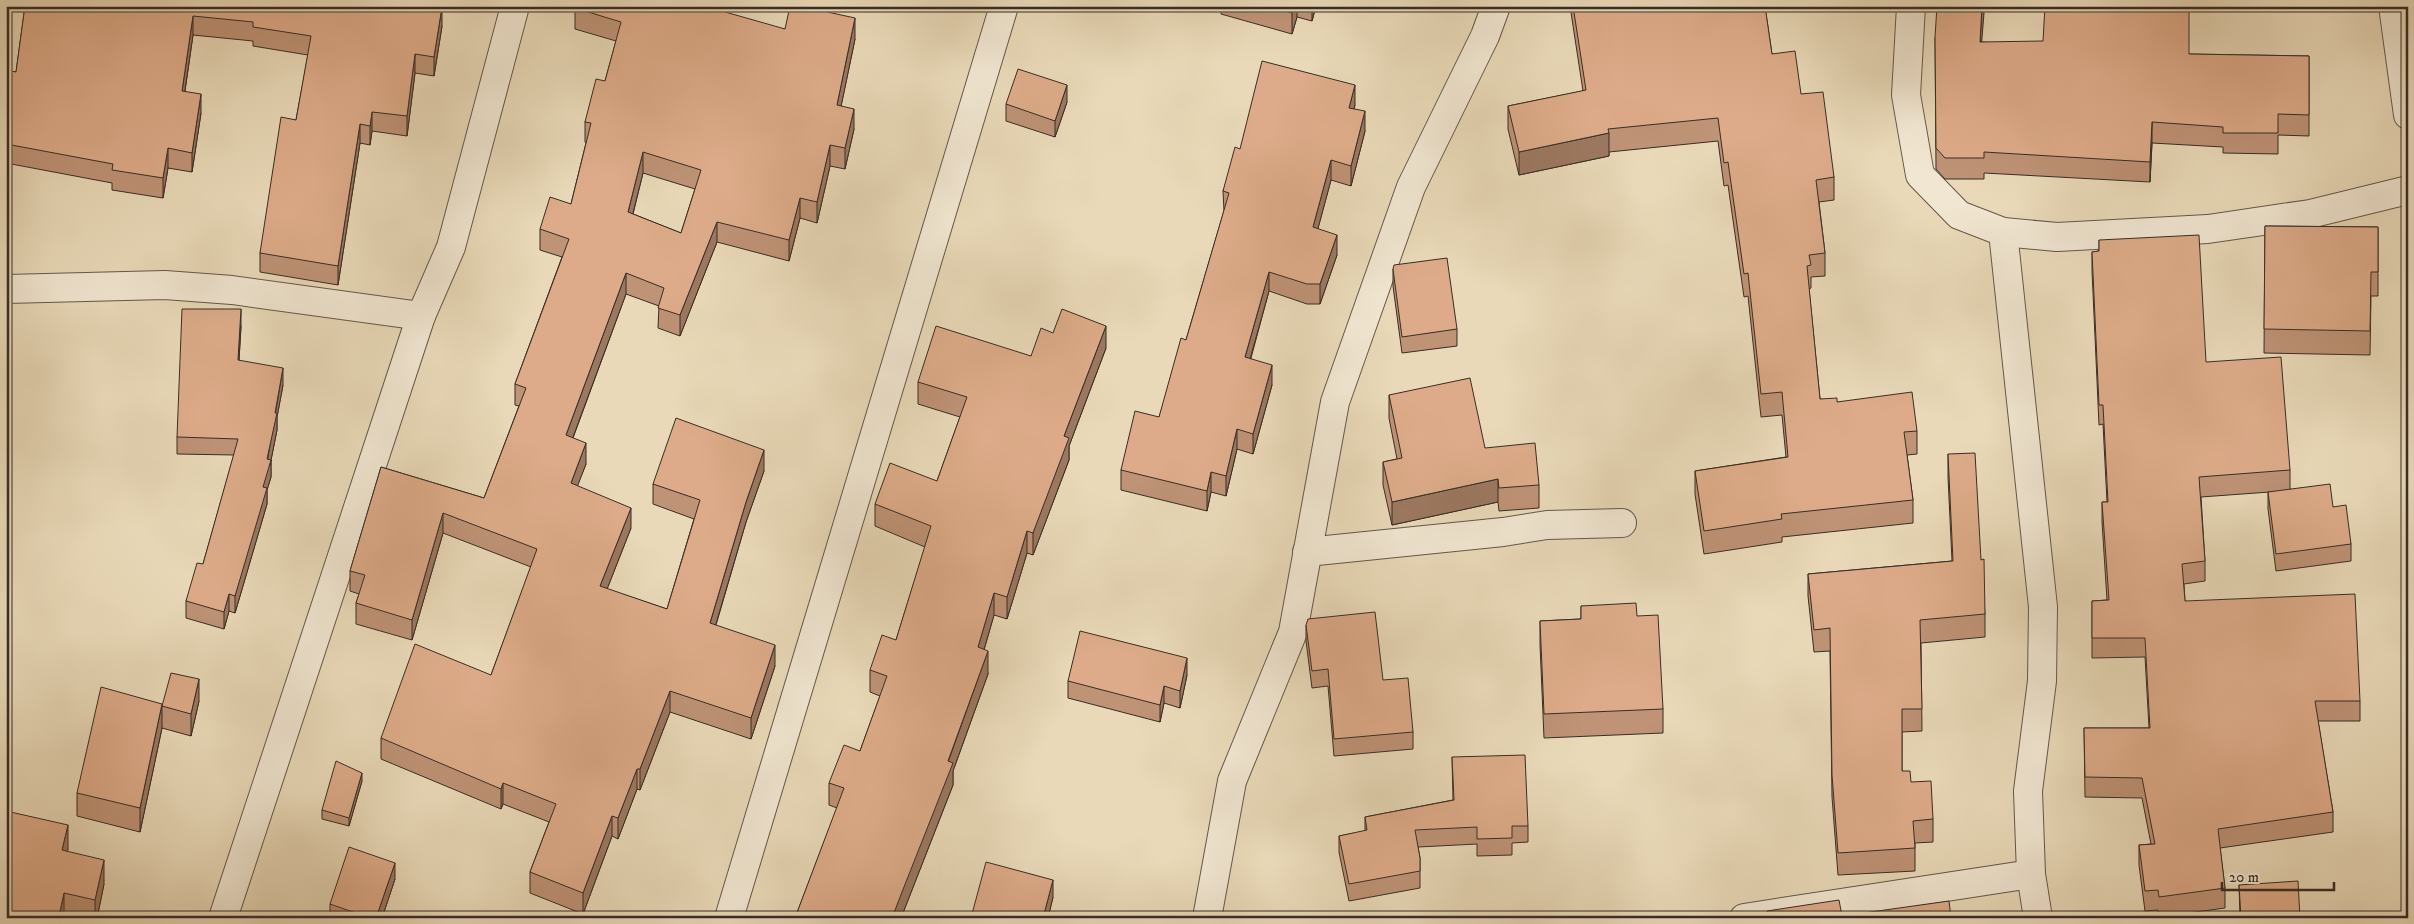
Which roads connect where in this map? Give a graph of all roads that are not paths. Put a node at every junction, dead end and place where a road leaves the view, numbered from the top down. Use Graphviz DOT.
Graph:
graph roads {
  1 [pos="516,6"];
  2 [pos="1004,6"];
  3 [pos="1496,6"];
  4 [pos="1912,6"];
  5 [pos="2393,6"];
  6 [pos="2408,115"];
  7 [pos="2408,190"];
  8 [pos="2003,232"];
  9 [pos="6,289"];
  10 [pos="421,316"];
  11 [pos="1622,523"];
  12 [pos="1307,552"];
  13 [pos="2031,874"];
  14 [pos="224,918"];
  15 [pos="729,918"];
  16 [pos="1207,918"];
  17 [pos="1744,918"];
  18 [pos="2038,918"];
  1 -- 10 [label="street"];
  2 -- 15 [label="street"];
  3 -- 12 [label="street"];
  4 -- 8 [label="street"];
  5 -- 6 [label="street"];
  7 -- 8 [label="street"];
  8 -- 13 [label="street"];
  9 -- 10 [label="street"];
  10 -- 14 [label="street"];
  11 -- 12 [label="street"];
  12 -- 16 [label="street"];
  13 -- 17 [label="street"];
  13 -- 18 [label="street"];
}
